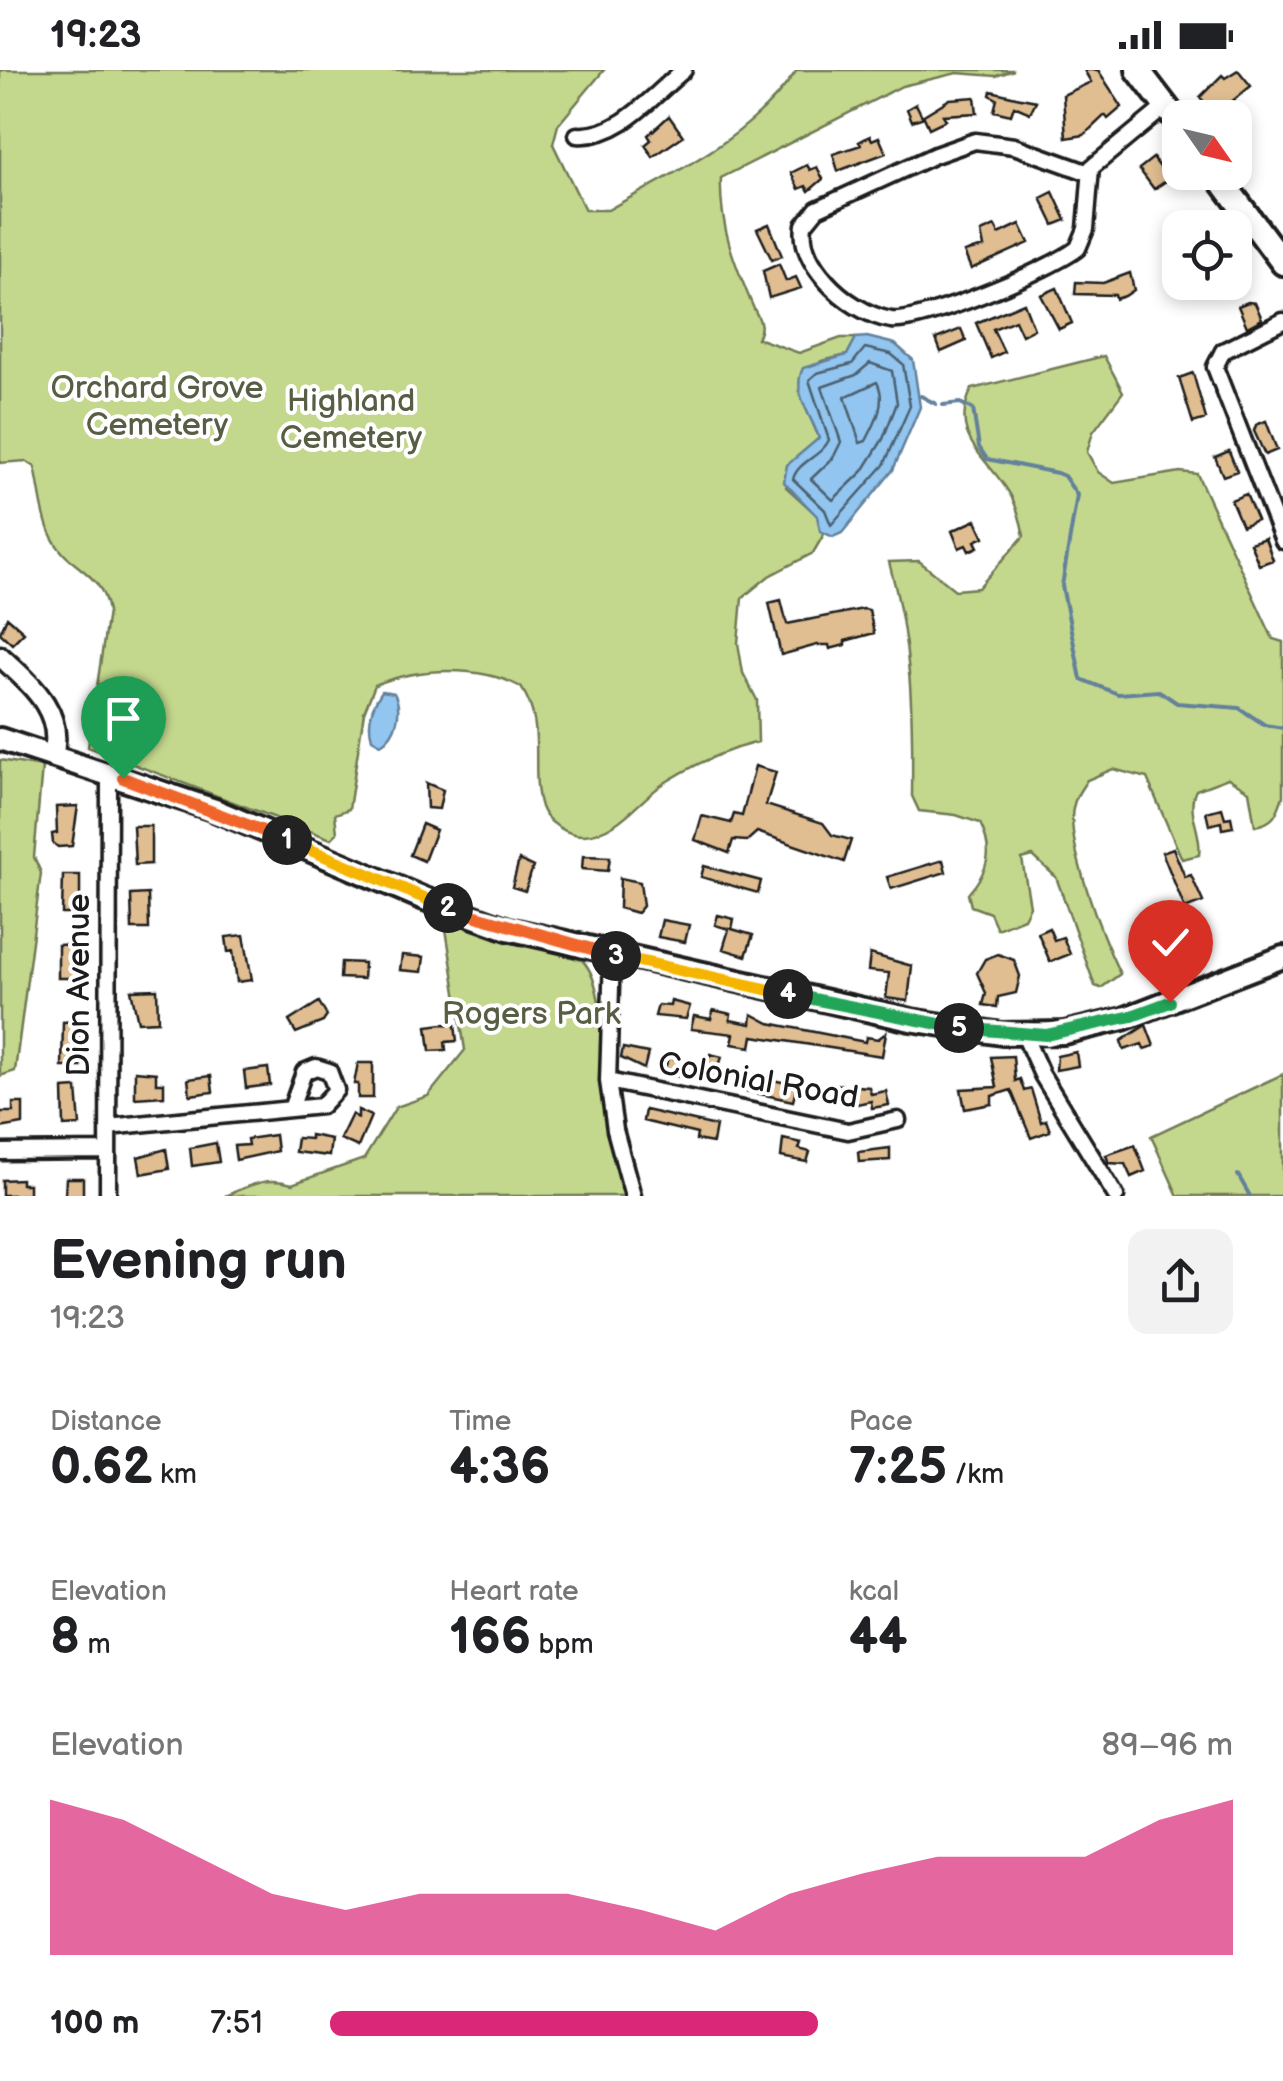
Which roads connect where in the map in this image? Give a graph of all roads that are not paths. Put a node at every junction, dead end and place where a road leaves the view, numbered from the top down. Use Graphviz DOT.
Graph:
graph roads {
  1 [pos="684,70"];
  2 [pos="1138,70"];
  3 [pos="1162,102"];
  4 [pos="1162,122"];
  5 [pos="577,135"];
  6 [pos="1089,173"];
  7 [pos="1228,190"];
  8 [pos="1283,263"];
  9 [pos="1283,321"];
  10 [pos="1283,541"];
  11 [pos="0,656"];
  12 [pos="0,739"];
  13 [pos="53,756"];
  14 [pos="108,774"];
  15 [pos="612,955"];
  16 [pos="1283,957"];
  17 [pos="1024,1036"];
  18 [pos="608,1081"];
  19 [pos="292,1109"];
  20 [pos="898,1120"];
  21 [pos="108,1127"];
  22 [pos="108,1151"];
  23 [pos="0,1152"];
  24 [pos="108,1196"];
  25 [pos="633,1196"];
  26 [pos="1116,1196"];
  1 -- 5 [label="street"];
  2 -- 3 [label="main road"];
  4 -- 6 [label="street"];
  6 -- 6 [label="street"];
  7 -- 8 [label="main road"];
  9 -- 10 [label="street"];
  11 -- 13 [label="street"];
  12 -- 13 [label="main road"];
  13 -- 14 [label="main road"];
  14 -- 15 [label="main road"];
  14 -- 21 [label="street, Dion Avenue"];
  15 -- 17 [label="main road"];
  15 -- 18 [label="street"];
  16 -- 17 [label="main road"];
  17 -- 26 [label="street"];
  18 -- 20 [label="street, Colonial Road"];
  18 -- 25 [label="street"];
  19 -- 21 [label="street"];
  21 -- 22 [label="street, Dion Avenue"];
  22 -- 23 [label="street"];
  22 -- 24 [label="street, Dion Avenue"];
}
